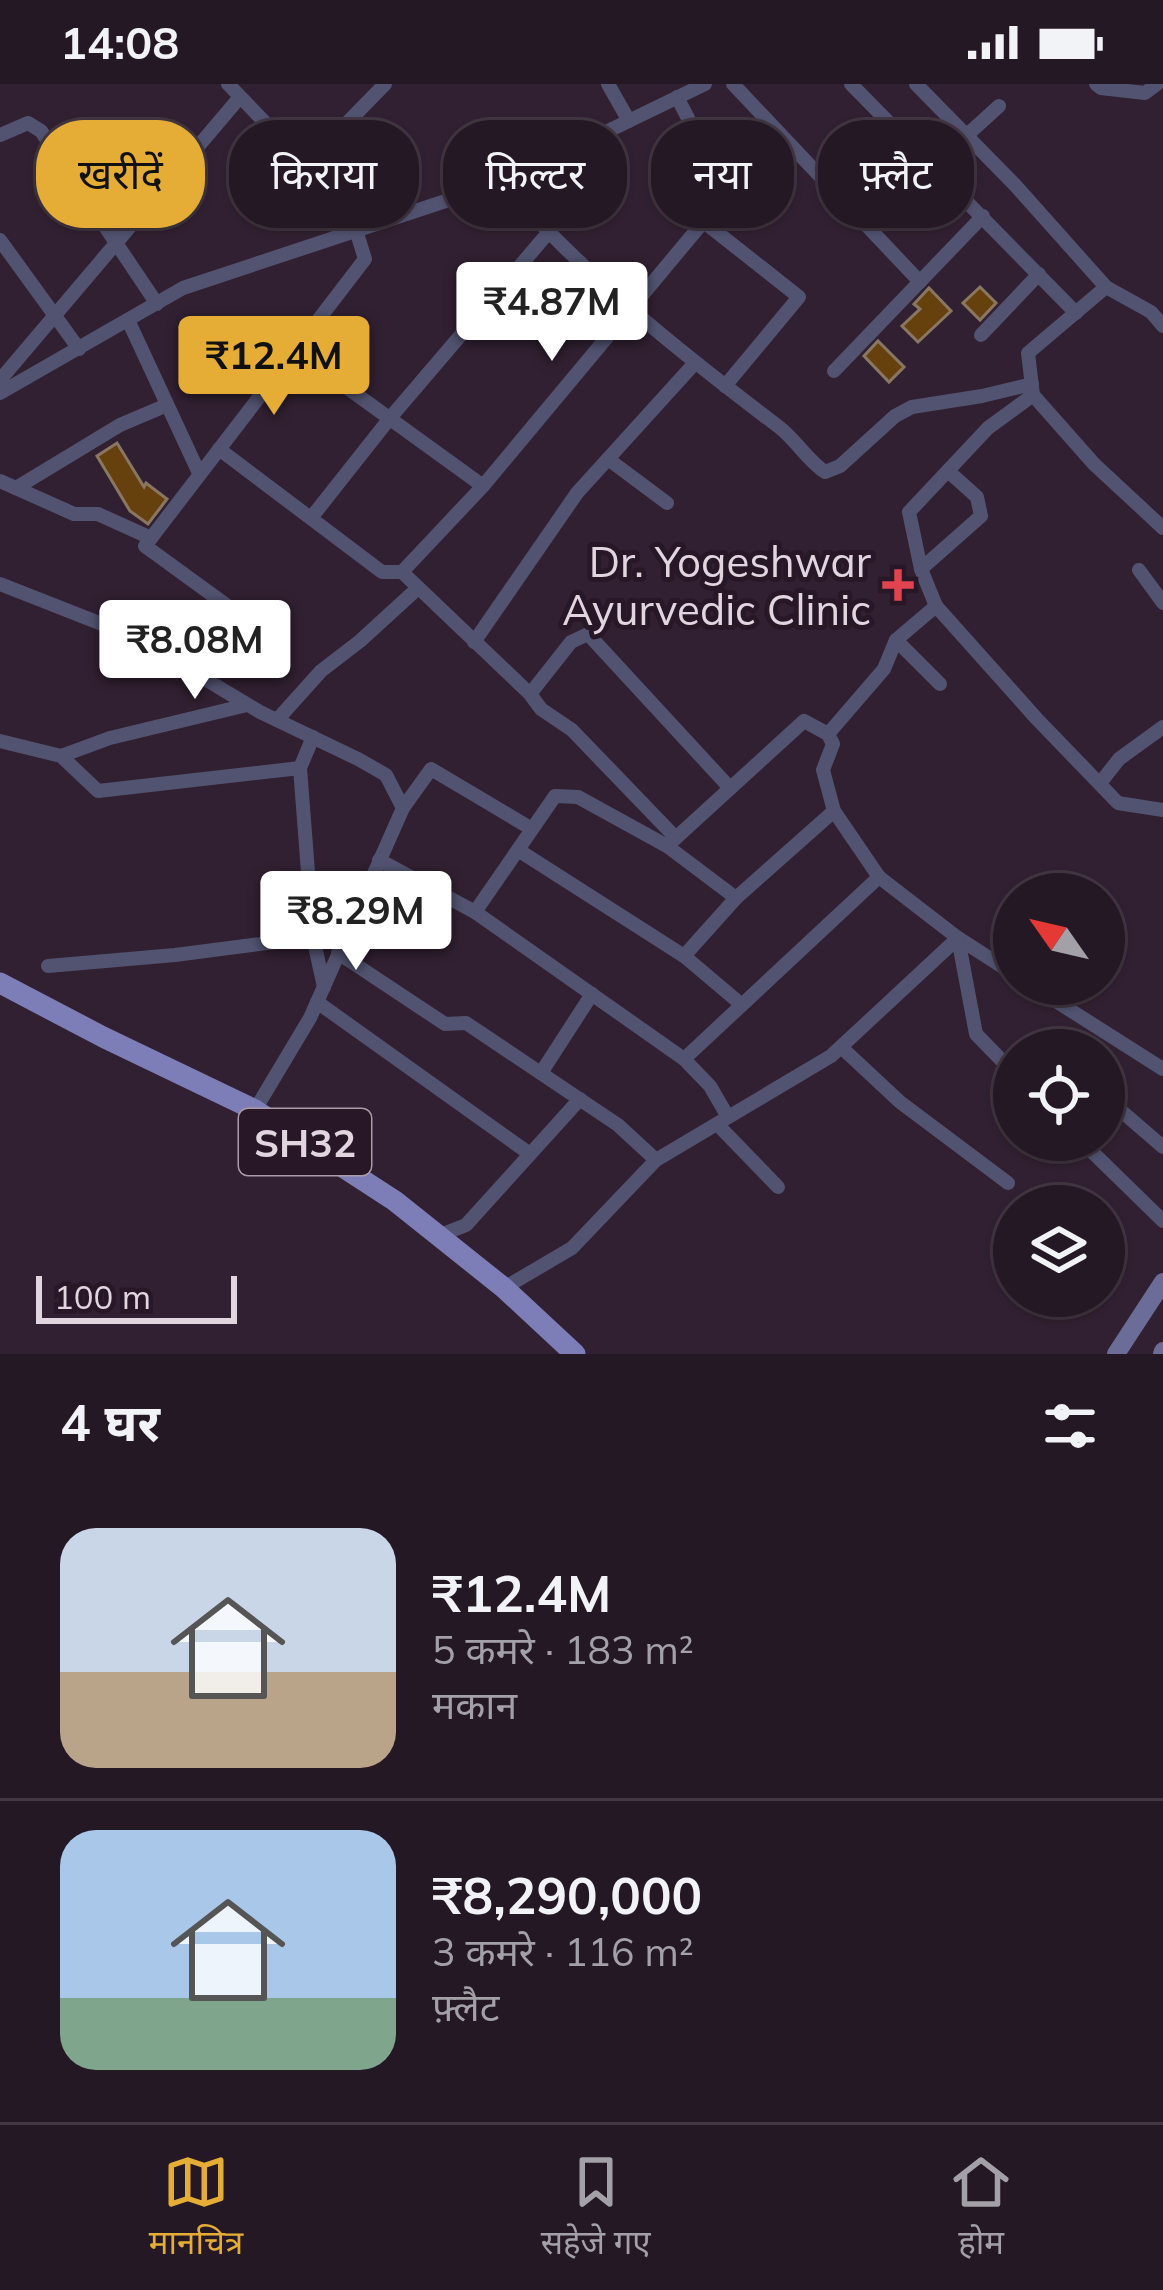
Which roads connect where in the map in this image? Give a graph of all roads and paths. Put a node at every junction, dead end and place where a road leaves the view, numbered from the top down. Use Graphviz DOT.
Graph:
graph roads {
  1 [pos="228,84"];
  2 [pos="385,84"];
  3 [pos="608,84"];
  4 [pos="705,84"];
  5 [pos="733,84"];
  6 [pos="851,84"];
  7 [pos="916,84"];
  8 [pos="1096,84"];
  9 [pos="1157,84"];
  10 [pos="240,97"];
  11 [pos="677,98"];
  12 [pos="999,106"];
  13 [pos="262,120"];
  14 [pos="350,120"];
  15 [pos="689,120"];
  16 [pos="951,120"];
  17 [pos="629,121"];
  18 [pos="974,129"];
  19 [pos="0,135"];
  20 [pos="974,144"];
  21 [pos="443,202"];
  22 [pos="983,216"];
  23 [pos="544,228"];
  24 [pos="699,228"];
  25 [pos="712,228"];
  26 [pos="356,230"];
  27 [pos="548,233"];
  28 [pos="0,240"];
  29 [pos="116,242"];
  30 [pos="1039,274"];
  31 [pos="920,281"];
  32 [pos="1106,287"];
  33 [pos="157,304"];
  34 [pos="630,309"];
  35 [pos="1076,313"];
  36 [pos="55,315"];
  37 [pos="128,320"];
  38 [pos="1163,326"];
  39 [pos="981,335"];
  40 [pos="79,349"];
  41 [pos="295,350"];
  42 [pos="694,364"];
  43 [pos="834,371"];
  44 [pos="0,380"];
  45 [pos="725,386"];
  46 [pos="1032,389"];
  47 [pos="0,393"];
  48 [pos="167,405"];
  49 [pos="390,418"];
  50 [pos="219,449"];
  51 [pos="608,459"];
  52 [pos="948,471"];
  53 [pos="199,473"];
  54 [pos="0,481"];
  55 [pos="483,486"];
  56 [pos="16,488"];
  57 [pos="667,503"];
  58 [pos="311,518"];
  59 [pos="1163,528"];
  60 [pos="151,538"];
  61 [pos="921,569"];
  62 [pos="1139,570"];
  63 [pos="402,572"];
  64 [pos="0,584"];
  65 [pos="418,588"];
  66 [pos="1163,603"];
  67 [pos="936,606"];
  68 [pos="233,610"];
  69 [pos="896,640"];
  70 [pos="474,641"];
  71 [pos="940,684"];
  72 [pos="530,694"];
  73 [pos="247,705"];
  74 [pos="277,720"];
  75 [pos="1163,727"];
  76 [pos="828,734"];
  77 [pos="313,737"];
  78 [pos="0,741"];
  79 [pos="62,756"];
  80 [pos="299,768"];
  81 [pos="1101,782"];
  82 [pos="730,788"];
  83 [pos="403,808"];
  84 [pos="1163,810"];
  85 [pos="834,812"];
  86 [pos="532,830"];
  87 [pos="672,842"];
  88 [pos="518,850"];
  89 [pos="379,860"];
  90 [pos="879,877"];
  91 [pos="736,898"];
  92 [pos="475,913"];
  93 [pos="313,937"];
  94 [pos="958,938"];
  95 [pos="338,953"];
  96 [pos="684,956"];
  97 [pos="993,960"];
  98 [pos="48,966"];
  99 [pos="0,983"];
  100 [pos="320,994"];
  101 [pos="592,994"];
  102 [pos="742,1005"];
  103 [pos="1062,1005"];
  104 [pos="841,1047"];
  105 [pos="993,1051"];
  106 [pos="684,1058"];
  107 [pos="1163,1069"];
  108 [pos="541,1073"];
  109 [pos="580,1100"];
  110 [pos="255,1109"];
  111 [pos="1125,1114"];
  112 [pos="723,1120"];
  113 [pos="1163,1148"];
  114 [pos="530,1154"];
  115 [pos="656,1160"];
  116 [pos="1102,1161"];
  117 [pos="1008,1183"];
  118 [pos="778,1187"];
  119 [pos="1163,1221"];
  120 [pos="438,1236"];
  121 [pos="1163,1282"];
  122 [pos="504,1288"];
  123 [pos="575,1354"];
  124 [pos="1116,1354"];
  1 -- 10 [label="street"];
  2 -- 14 [label="street"];
  3 -- 17 [label="street"];
  4 -- 11 [label="street"];
  5 -- 31 [label="street"];
  6 -- 22 [label="street"];
  7 -- 16 [label="street"];
  8 -- 9 [label="street"];
  10 -- 13 [label="street"];
  10 -- 29 [label="street"];
  11 -- 15 [label="street"];
  11 -- 17 [label="street"];
  12 -- 18 [label="street"];
  19 -- 29 [label="street"];
  20 -- 32 [label="street"];
  21 -- 26 [label="street"];
  22 -- 30 [label="street"];
  22 -- 31 [label="street"];
  23 -- 27 [label="street"];
  24 -- 34 [label="street"];
  25 -- 45 [label="street"];
  26 -- 33 [label="street"];
  26 -- 41 [label="street"];
  27 -- 34 [label="street"];
  27 -- 49 [label="street"];
  28 -- 36 [label="street"];
  29 -- 33 [label="street"];
  29 -- 36 [label="street"];
  30 -- 35 [label="street"];
  30 -- 39 [label="street"];
  31 -- 43 [label="street"];
  32 -- 35 [label="street"];
  32 -- 38 [label="street"];
  33 -- 37 [label="street"];
  34 -- 42 [label="street"];
  34 -- 55 [label="street"];
  35 -- 46 [label="street"];
  36 -- 40 [label="street"];
  36 -- 44 [label="street"];
  37 -- 40 [label="street"];
  37 -- 48 [label="street"];
  40 -- 47 [label="street"];
  41 -- 49 [label="street"];
  41 -- 50 [label="street"];
  42 -- 45 [label="street"];
  42 -- 51 [label="street"];
  45 -- 46 [label="street"];
  46 -- 52 [label="street"];
  46 -- 59 [label="street"];
  48 -- 53 [label="street"];
  48 -- 56 [label="street"];
  49 -- 55 [label="street"];
  49 -- 58 [label="street"];
  50 -- 53 [label="street"];
  50 -- 58 [label="street"];
  51 -- 57 [label="street"];
  51 -- 70 [label="street"];
  52 -- 61 [label="street"];
  52 -- 61 [label="street"];
  53 -- 60 [label="street"];
  54 -- 56 [label="street"];
  55 -- 63 [label="street"];
  56 -- 60 [label="street"];
  58 -- 63 [label="street"];
  60 -- 68 [label="street"];
  61 -- 67 [label="street"];
  62 -- 66 [label="street"];
  63 -- 65 [label="street"];
  64 -- 73 [label="street"];
  65 -- 70 [label="street"];
  65 -- 74 [label="street"];
  67 -- 69 [label="street"];
  67 -- 81 [label="street"];
  69 -- 71 [label="street"];
  69 -- 76 [label="street"];
  70 -- 72 [label="street"];
  72 -- 82 [label="street"];
  72 -- 87 [label="street"];
  73 -- 74 [label="street"];
  73 -- 79 [label="street"];
  74 -- 77 [label="street"];
  75 -- 81 [label="street"];
  76 -- 82 [label="street"];
  76 -- 85 [label="street"];
  77 -- 80 [label="street"];
  77 -- 83 [label="street"];
  78 -- 79 [label="street"];
  79 -- 80 [label="street"];
  80 -- 93 [label="street"];
  81 -- 84 [label="street"];
  82 -- 87 [label="street"];
  83 -- 86 [label="street"];
  83 -- 89 [label="street"];
  85 -- 90 [label="street"];
  85 -- 91 [label="street"];
  86 -- 87 [label="street"];
  86 -- 88 [label="street"];
  87 -- 91 [label="street"];
  88 -- 92 [label="street"];
  88 -- 96 [label="street"];
  89 -- 92 [label="street"];
  89 -- 95 [label="street"];
  90 -- 94 [label="street"];
  90 -- 102 [label="street"];
  91 -- 96 [label="street"];
  92 -- 101 [label="street"];
  93 -- 98 [label="street"];
  93 -- 100 [label="street"];
  94 -- 97 [label="street"];
  94 -- 104 [label="street"];
  94 -- 105 [label="street"];
  95 -- 100 [label="street"];
  95 -- 108 [label="street"];
  96 -- 102 [label="street"];
  99 -- 110 [label="main road, SH32"];
  100 -- 110 [label="street"];
  100 -- 114 [label="street"];
  101 -- 106 [label="street"];
  101 -- 108 [label="street"];
  102 -- 106 [label="street"];
  103 -- 107 [label="street"];
  104 -- 112 [label="street"];
  104 -- 117 [label="street"];
  106 -- 112 [label="street"];
  108 -- 109 [label="street"];
  109 -- 114 [label="street"];
  109 -- 115 [label="street"];
  110 -- 120 [label="main road, SH32"];
  111 -- 113 [label="street"];
  112 -- 115 [label="street"];
  112 -- 118 [label="street"];
  114 -- 120 [label="street"];
  115 -- 122 [label="street"];
  116 -- 119 [label="street"];
  120 -- 122 [label="main road, SH32"];
  121 -- 124 [label="street"];
  122 -- 123 [label="main road, SH32"];
}
